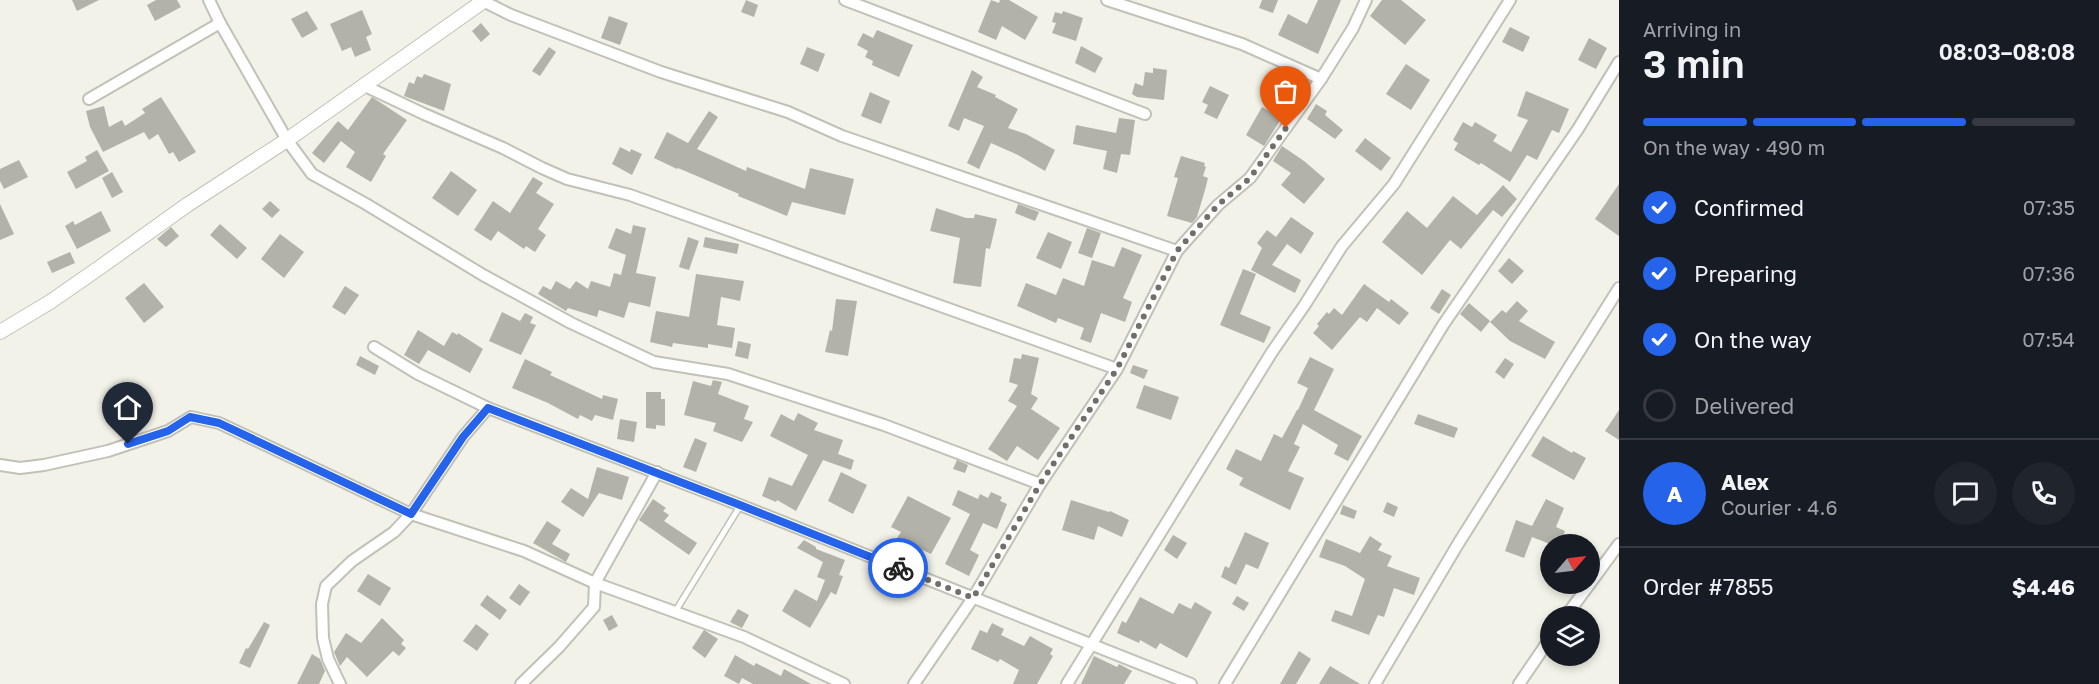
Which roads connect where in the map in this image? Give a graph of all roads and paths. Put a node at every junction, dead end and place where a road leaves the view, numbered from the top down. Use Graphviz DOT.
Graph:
graph roads {
  1 [pos="209,0"];
  2 [pos="845,0"];
  3 [pos="1107,0"];
  4 [pos="1366,0"];
  5 [pos="1510,0"];
  6 [pos="484,1"];
  7 [pos="220,23"];
  8 [pos="1619,62"];
  9 [pos="1321,79"];
  10 [pos="365,86"];
  11 [pos="89,99"];
  12 [pos="1146,114"];
  13 [pos="287,140"];
  14 [pos="1177,251"];
  15 [pos="1619,288"];
  16 [pos="0,332"];
  17 [pos="374,348"];
  18 [pos="1117,369"];
  19 [pos="488,408"];
  20 [pos="0,465"];
  21 [pos="657,472"];
  22 [pos="1040,484"];
  23 [pos="740,505"];
  24 [pos="411,514"];
  25 [pos="1619,544"];
  26 [pos="595,583"];
  27 [pos="973,598"];
  28 [pos="1573,606"];
  29 [pos="675,612"];
  30 [pos="1092,644"];
  31 [pos="1540,654"];
  32 [pos="340,684"];
  33 [pos="521,684"];
  34 [pos="844,684"];
  35 [pos="914,684"];
  36 [pos="1067,684"];
  37 [pos="1191,684"];
  38 [pos="1225,684"];
  39 [pos="1376,684"];
  40 [pos="1519,684"];
  1 -- 7 [label="street"];
  2 -- 12 [label="street"];
  3 -- 9 [label="street"];
  4 -- 9 [label="street"];
  5 -- 30 [label="street"];
  6 -- 10 [label="street"];
  6 -- 14 [label="street"];
  7 -- 11 [label="street"];
  7 -- 13 [label="street"];
  8 -- 38 [label="street"];
  9 -- 14 [label="street"];
  10 -- 13 [label="street"];
  10 -- 18 [label="street"];
  13 -- 16 [label="street"];
  13 -- 22 [label="street"];
  14 -- 18 [label="street"];
  15 -- 39 [label="street"];
  17 -- 19 [label="street"];
  18 -- 22 [label="street"];
  19 -- 21 [label="street"];
  19 -- 24 [label="street"];
  20 -- 24 [label="street"];
  21 -- 23 [label="street"];
  21 -- 26 [label="street"];
  22 -- 27 [label="street"];
  23 -- 27 [label="street"];
  23 -- 29 [label="lane"];
  24 -- 26 [label="street"];
  24 -- 32 [label="street"];
  25 -- 28 [label="street"];
  26 -- 29 [label="street"];
  26 -- 33 [label="street"];
  27 -- 30 [label="street"];
  27 -- 35 [label="street"];
  29 -- 34 [label="street"];
  30 -- 36 [label="street"];
  30 -- 37 [label="street"];
  31 -- 40 [label="street"];
}
